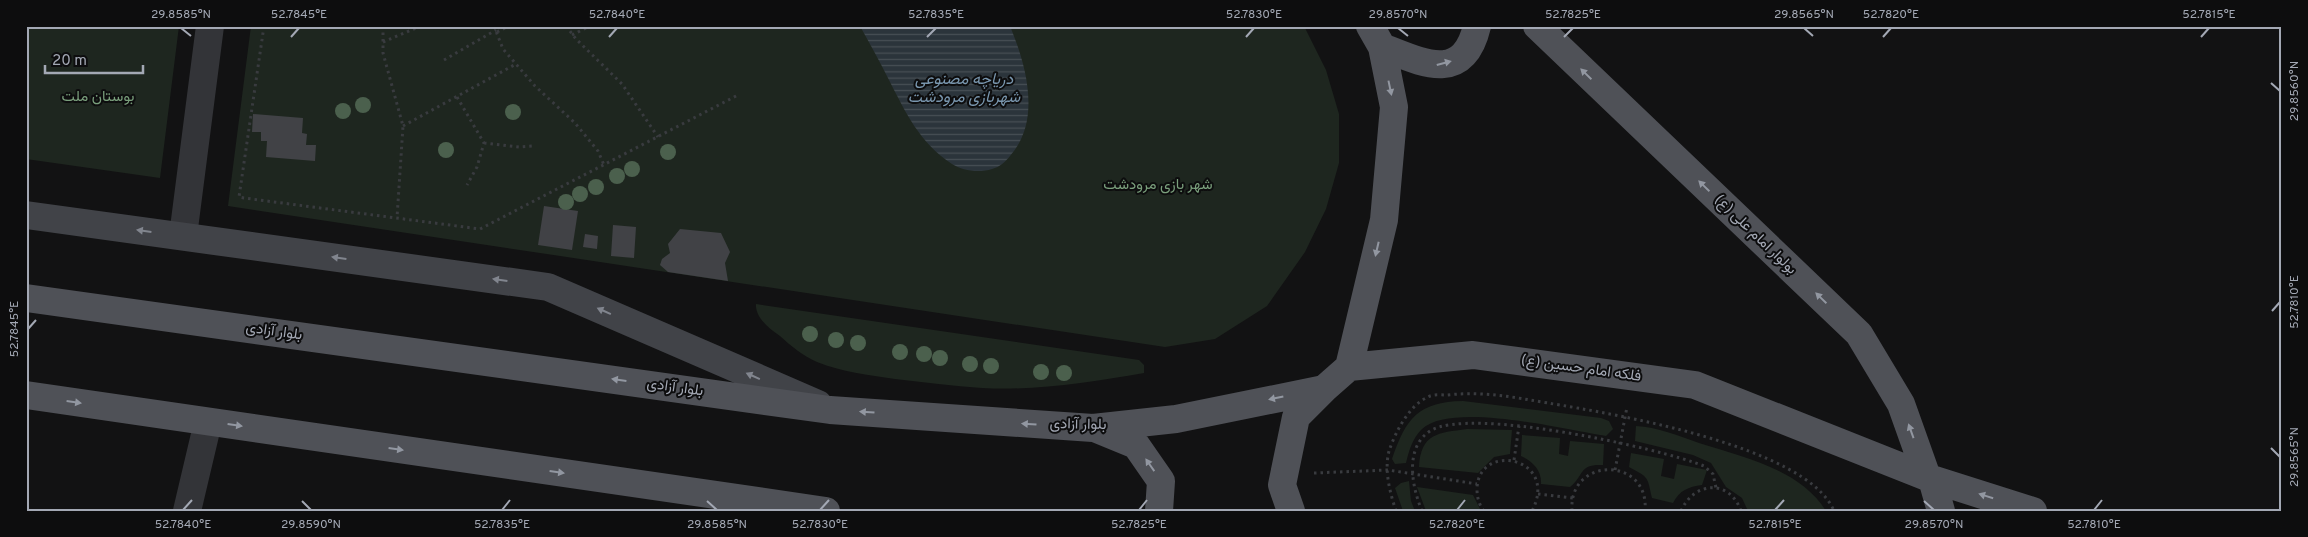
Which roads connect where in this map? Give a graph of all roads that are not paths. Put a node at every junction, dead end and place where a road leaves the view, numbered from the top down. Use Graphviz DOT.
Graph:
graph roads {
  1 [pos="210,26"];
  2 [pos="1477,26"];
  3 [pos="1537,26"];
  4 [pos="1376,37"];
  5 [pos="26,215"];
  6 [pos="183,236"];
  7 [pos="26,298"];
  8 [pos="1349,367"];
  9 [pos="1324,389"];
  10 [pos="26,395"];
  11 [pos="830,410"];
  12 [pos="208,422"];
  13 [pos="1093,428"];
  14 [pos="1930,478"];
  15 [pos="187,511"];
  16 [pos="826,511"];
  17 [pos="1159,511"];
  18 [pos="1291,511"];
  19 [pos="1941,511"];
  20 [pos="2033,511"];
  1 -- 6 [label="street"];
  4 -- 2 [label="main road, one-way"];
  14 -- 3 [label="main road, بولوار امام علی (ع), one-way"];
  4 -- 8 [label="main road, one-way"];
  6 -- 5 [label="main road, one-way"];
  11 -- 6 [label="main road, one-way"];
  11 -- 7 [label="main road, بلوار آزادی, one-way"];
  8 -- 9 [label="main road"];
  8 -- 14 [label="main road, فلکه امام حسین (ع)"];
  9 -- 13 [label="main road, بلوار آزادی, one-way"];
  9 -- 18 [label="main road"];
  10 -- 12 [label="main road, one-way"];
  13 -- 11 [label="main road, بلوار آزادی, one-way"];
  12 -- 15 [label="street"];
  12 -- 16 [label="main road, one-way"];
  17 -- 13 [label="main road, one-way"];
  14 -- 19 [label="main road"];
  20 -- 14 [label="main road, فلکه امام حسین (ع), one-way"];
}
